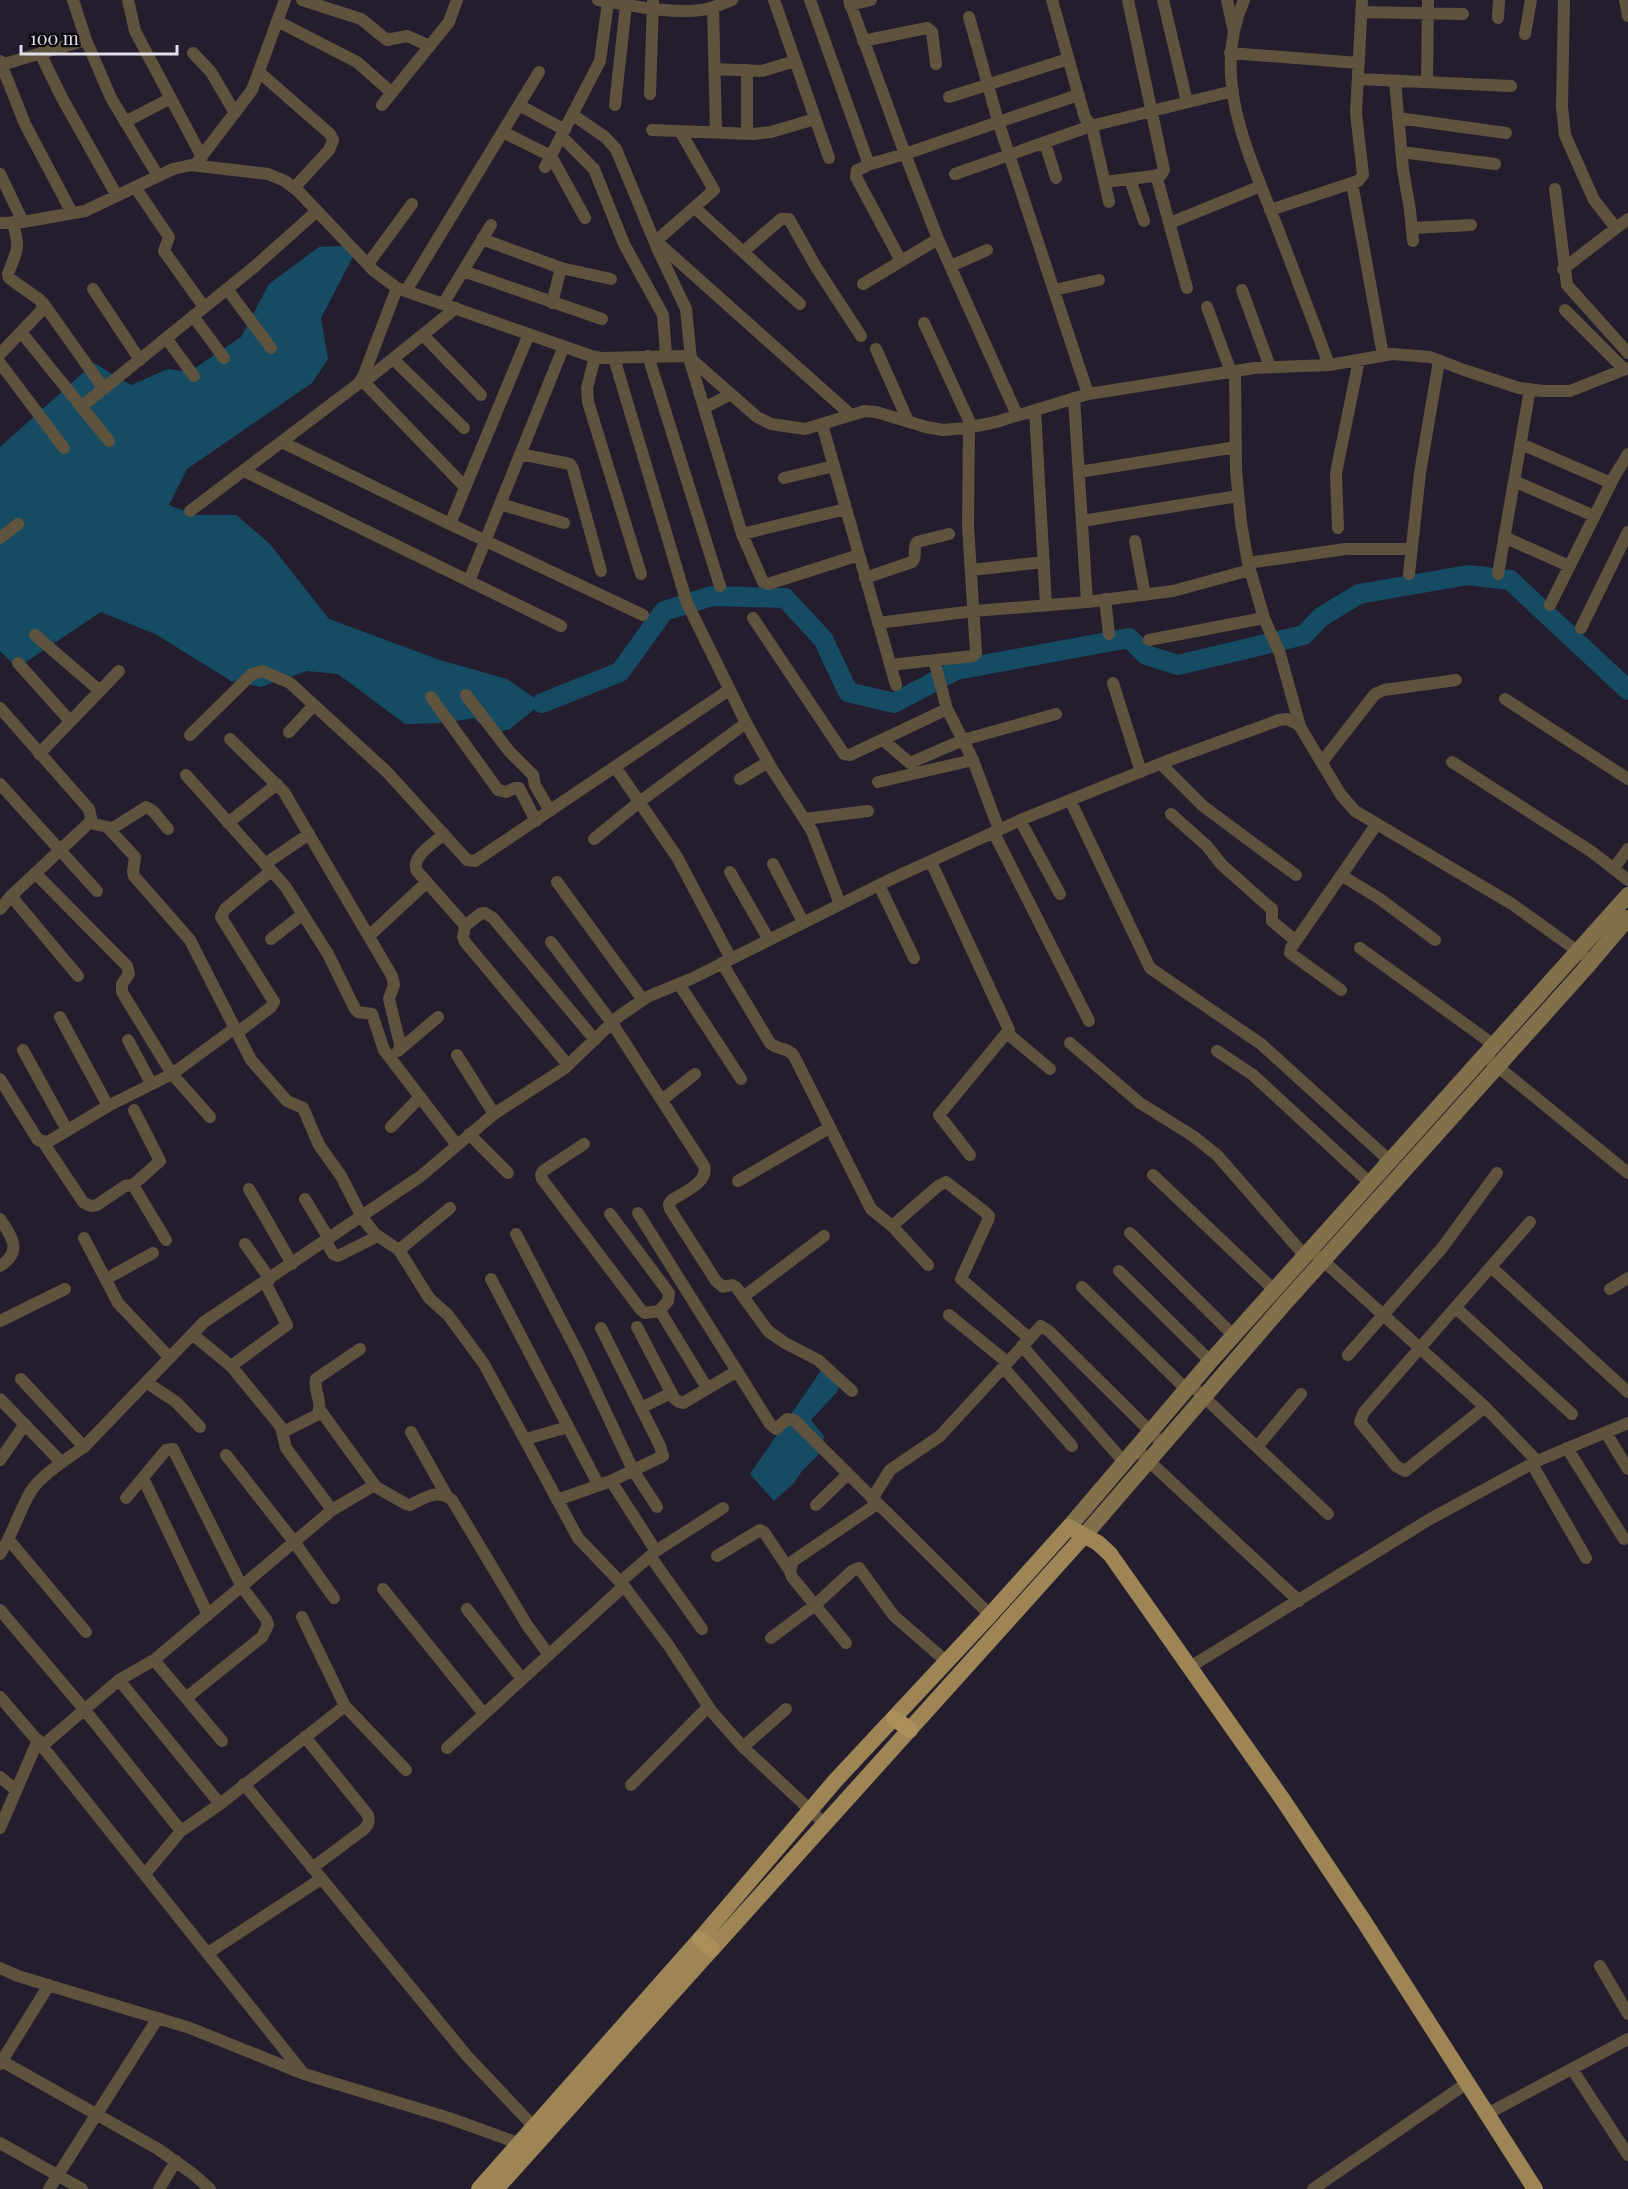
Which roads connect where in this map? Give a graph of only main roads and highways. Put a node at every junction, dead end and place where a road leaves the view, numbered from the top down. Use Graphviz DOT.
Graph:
graph roads {
  1 [pos="1628,895"];
  2 [pos="1628,918"];
  3 [pos="1585,956"];
  4 [pos="1492,1056"];
  5 [pos="1313,1255"];
  6 [pos="1076,1532"];
  7 [pos="894,1719"];
  8 [pos="910,1730"];
  9 [pos="706,1944"];
  10 [pos="527,2146"];
  11 [pos="479,2189"];
  12 [pos="496,2189"];
  13 [pos="1535,2189"];
  1 -- 3 [label="main road"];
  2 -- 3 [label="main road"];
  3 -- 4 [label="main road"];
  4 -- 5 [label="main road"];
  4 -- 5 [label="main road"];
  5 -- 6 [label="main road"];
  5 -- 6 [label="main road"];
  6 -- 7 [label="main road"];
  6 -- 8 [label="main road"];
  6 -- 13 [label="main road"];
  7 -- 8 [label="highway"];
  7 -- 9 [label="main road"];
  8 -- 9 [label="main road"];
  9 -- 10 [label="main road"];
  9 -- 10 [label="main road"];
  10 -- 11 [label="main road"];
  10 -- 12 [label="main road"];
}
